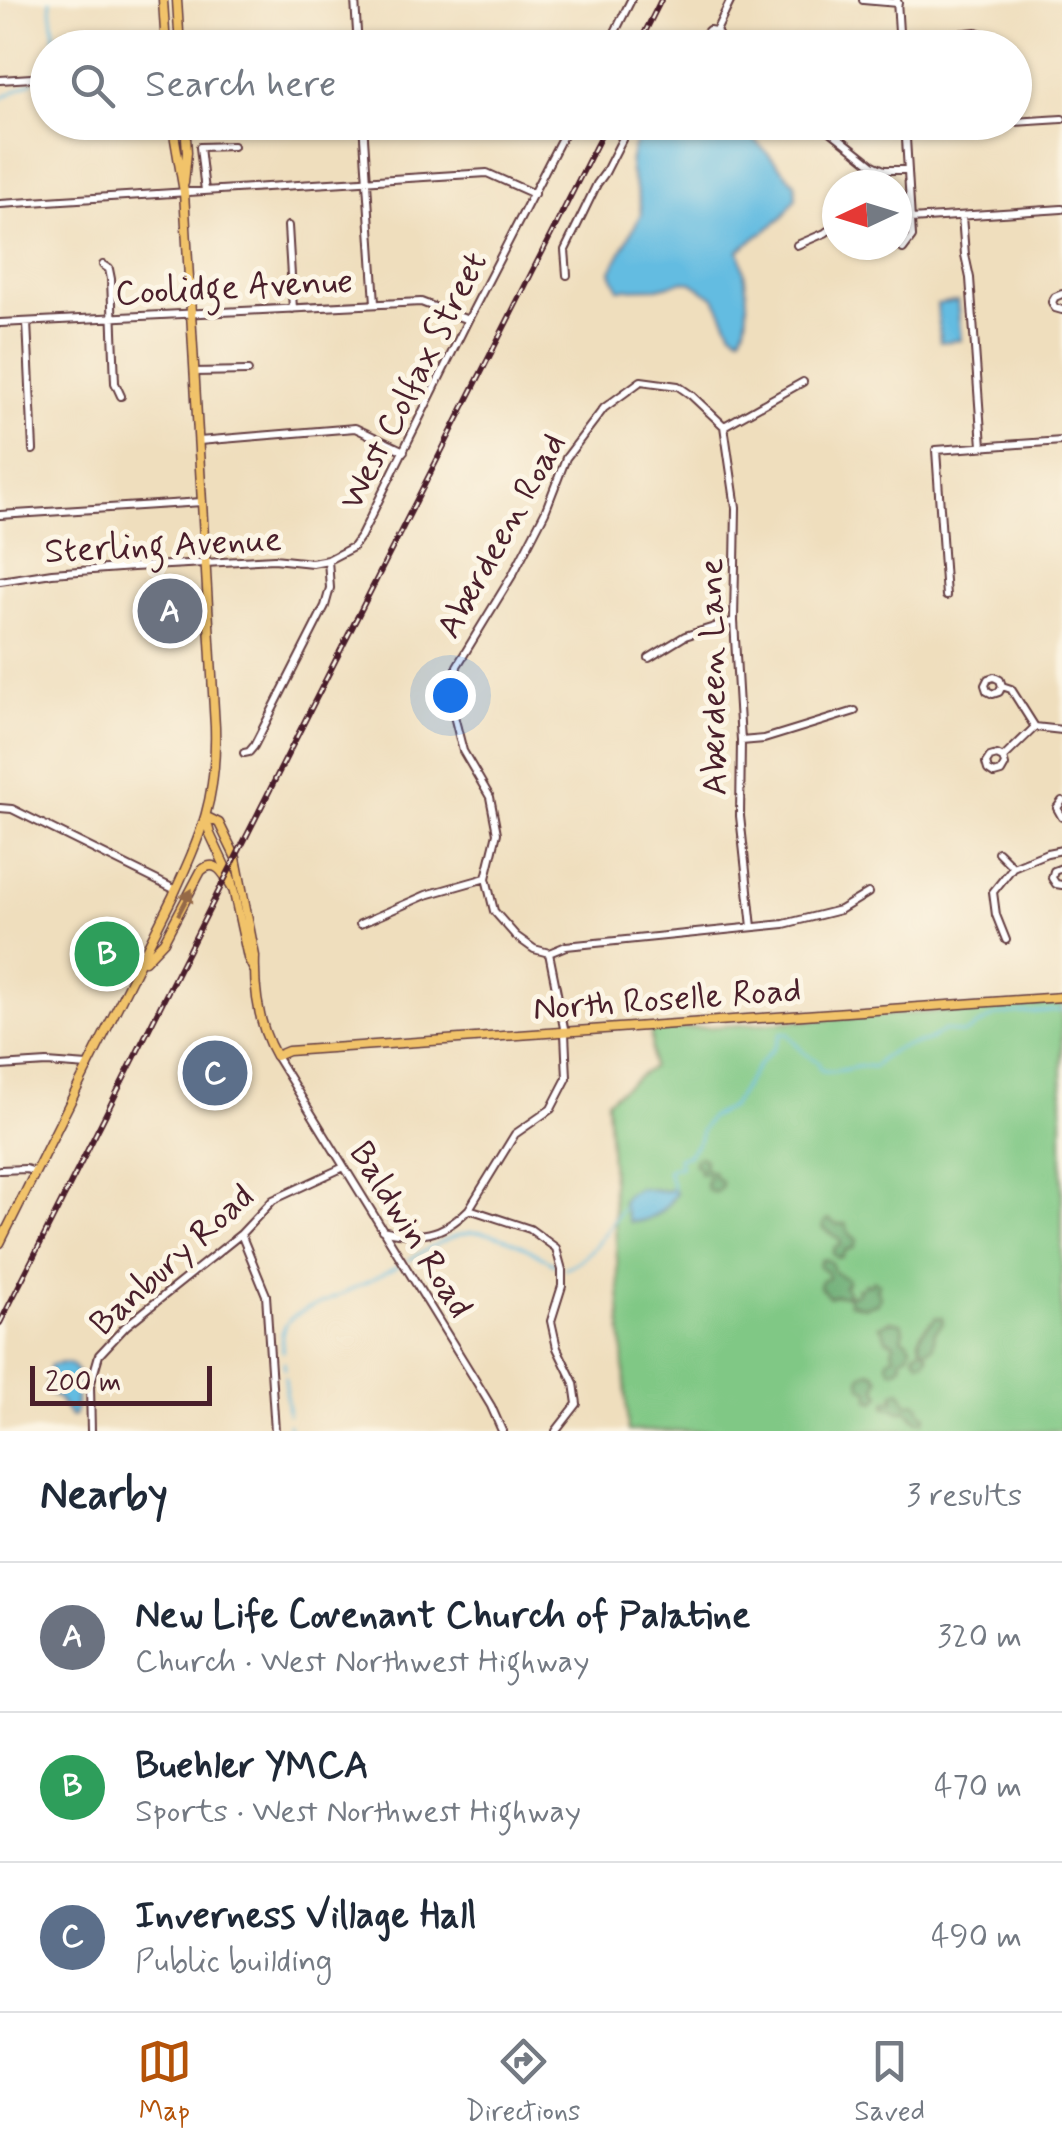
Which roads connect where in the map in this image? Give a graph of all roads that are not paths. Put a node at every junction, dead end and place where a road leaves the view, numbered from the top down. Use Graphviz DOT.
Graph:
graph roads {
  1 [pos="162,0"];
  2 [pos="177,0"];
  3 [pos="354,0"];
  4 [pos="632,0"];
  5 [pos="730,0"];
  6 [pos="863,0"];
  7 [pos="897,2"];
  8 [pos="164,30"];
  9 [pos="179,30"];
  10 [pos="356,30"];
  11 [pos="617,30"];
  12 [pos="716,30"];
  13 [pos="899,30"];
  14 [pos="30,78"];
  15 [pos="0,80"];
  16 [pos="1062,119"];
  17 [pos="1032,121"];
  18 [pos="175,140"];
  19 [pos="186,140"];
  20 [pos="364,140"];
  21 [pos="561,140"];
  22 [pos="622,140"];
  23 [pos="842,140"];
  24 [pos="906,140"];
  25 [pos="233,146"];
  26 [pos="884,170"];
  27 [pos="908,170"];
  28 [pos="367,179"];
  29 [pos="205,191"];
  30 [pos="184,192"];
  31 [pos="534,194"];
  32 [pos="0,204"];
  33 [pos="1062,209"];
  34 [pos="962,216"];
  35 [pos="912,220"];
  36 [pos="288,226"];
  37 [pos="822,235"];
  38 [pos="797,245"];
  39 [pos="103,264"];
  40 [pos="567,275"];
  41 [pos="1062,294"];
  42 [pos="375,303"];
  43 [pos="293,308"];
  44 [pos="1062,310"];
  45 [pos="191,313"];
  46 [pos="110,317"];
  47 [pos="468,320"];
  48 [pos="26,322"];
  49 [pos="0,324"];
  50 [pos="248,370"];
  51 [pos="194,372"];
  52 [pos="803,382"];
  53 [pos="121,396"];
  54 [pos="724,426"];
  55 [pos="199,441"];
  56 [pos="1062,442"];
  57 [pos="982,446"];
  58 [pos="33,450"];
  59 [pos="404,451"];
  60 [pos="202,502"];
  61 [pos="0,516"];
  62 [pos="328,560"];
  63 [pos="205,563"];
  64 [pos="0,581"];
  65 [pos="946,596"];
  66 [pos="734,622"];
  67 [pos="649,658"];
  68 [pos="1002,686"];
  69 [pos="855,711"];
  70 [pos="1035,727"];
  71 [pos="1062,730"];
  72 [pos="741,741"];
  73 [pos="244,753"];
  74 [pos="1003,758"];
  75 [pos="1062,801"];
  76 [pos="0,808"];
  77 [pos="1062,817"];
  78 [pos="206,818"];
  79 [pos="1062,850"];
  80 [pos="998,852"];
  81 [pos="1047,853"];
  82 [pos="1013,867"];
  83 [pos="1059,868"];
  84 [pos="486,878"];
  85 [pos="1062,885"];
  86 [pos="176,890"];
  87 [pos="233,890"];
  88 [pos="868,893"];
  89 [pos="360,924"];
  90 [pos="752,927"];
  91 [pos="1006,940"];
  92 [pos="550,953"];
  93 [pos="139,968"];
  94 [pos="254,971"];
  95 [pos="1062,997"];
  96 [pos="565,1033"];
  97 [pos="276,1056"];
  98 [pos="0,1066"];
  99 [pos="88,1066"];
  100 [pos="344,1167"];
  101 [pos="0,1170"];
  102 [pos="36,1172"];
  103 [pos="470,1209"];
  104 [pos="382,1230"];
  105 [pos="241,1234"];
  106 [pos="410,1237"];
  107 [pos="0,1243"];
  108 [pos="396,1251"];
  109 [pos="91,1431"];
  110 [pos="275,1431"];
  111 [pos="502,1431"];
  112 [pos="556,1431"];
  1 -- 8 [label="main road"];
  2 -- 9 [label="main road"];
  3 -- 10 [label="street"];
  4 -- 11 [label="street"];
  5 -- 12 [label="street"];
  6 -- 7 [label="street"];
  7 -- 13 [label="street"];
  14 -- 15 [label="street"];
  16 -- 17 [label="street"];
  18 -- 30 [label="main road"];
  19 -- 30 [label="main road"];
  20 -- 28 [label="street"];
  21 -- 31 [label="street, West Colfax Street"];
  22 -- 40 [label="street"];
  23 -- 26 [label="street"];
  24 -- 27 [label="street"];
  25 -- 29 [label="street"];
  28 -- 29 [label="street"];
  28 -- 31 [label="street"];
  28 -- 42 [label="street"];
  29 -- 30 [label="street"];
  30 -- 32 [label="street"];
  30 -- 45 [label="main road"];
  31 -- 47 [label="street, West Colfax Street"];
  33 -- 34 [label="street"];
  34 -- 35 [label="street"];
  34 -- 57 [label="street"];
  36 -- 43 [label="street"];
  37 -- 38 [label="street"];
  39 -- 46 [label="street"];
  41 -- 44 [label="street"];
  42 -- 43 [label="street, Coolidge Avenue"];
  42 -- 47 [label="street, Coolidge Avenue"];
  43 -- 45 [label="street, Coolidge Avenue"];
  45 -- 46 [label="street, Coolidge Avenue"];
  45 -- 51 [label="main road"];
  46 -- 48 [label="street, Coolidge Avenue"];
  46 -- 53 [label="street"];
  47 -- 59 [label="street, West Colfax Street"];
  48 -- 49 [label="street, Coolidge Avenue"];
  48 -- 58 [label="street"];
  50 -- 51 [label="street"];
  51 -- 55 [label="main road"];
  52 -- 54 [label="street"];
  54 -- 66 [label="street, Aberdeen Lane"];
  54 -- 84 [label="street, Aberdeen Road"];
  55 -- 59 [label="street"];
  55 -- 60 [label="main road"];
  56 -- 57 [label="street"];
  57 -- 65 [label="street"];
  59 -- 62 [label="street, West Colfax Street"];
  60 -- 61 [label="street"];
  60 -- 63 [label="main road"];
  62 -- 63 [label="street, Sterling Avenue"];
  62 -- 73 [label="street"];
  63 -- 64 [label="street, Sterling Avenue"];
  63 -- 78 [label="main road"];
  66 -- 67 [label="street"];
  66 -- 72 [label="street, Aberdeen Lane"];
  68 -- 70 [label="street"];
  69 -- 72 [label="street"];
  70 -- 71 [label="street"];
  70 -- 74 [label="street"];
  72 -- 90 [label="street, Aberdeen Lane"];
  75 -- 77 [label="street"];
  76 -- 86 [label="street"];
  78 -- 86 [label="main road"];
  78 -- 87 [label="main road"];
  78 -- 94 [label="main road"];
  79 -- 81 [label="street"];
  80 -- 82 [label="street"];
  81 -- 82 [label="street"];
  81 -- 83 [label="street"];
  82 -- 91 [label="street"];
  83 -- 85 [label="street"];
  84 -- 89 [label="street"];
  84 -- 92 [label="street"];
  86 -- 93 [label="main road"];
  93 -- 87 [label="main road, one-way"];
  87 -- 94 [label="main road"];
  88 -- 90 [label="street"];
  90 -- 92 [label="street"];
  92 -- 96 [label="street"];
  93 -- 99 [label="main road"];
  94 -- 97 [label="main road"];
  95 -- 96 [label="main road, North Roselle Road"];
  96 -- 97 [label="main road, North Roselle Road"];
  96 -- 103 [label="street"];
  97 -- 100 [label="street, Baldwin Road"];
  98 -- 99 [label="street"];
  99 -- 102 [label="main road"];
  100 -- 104 [label="street, Baldwin Road"];
  100 -- 105 [label="street, Banbury Road"];
  101 -- 102 [label="street"];
  102 -- 107 [label="main road"];
  103 -- 106 [label="street"];
  103 -- 112 [label="street"];
  104 -- 106 [label="street"];
  104 -- 108 [label="street, Baldwin Road"];
  105 -- 109 [label="street, Banbury Road"];
  105 -- 110 [label="street"];
  106 -- 108 [label="street"];
  108 -- 111 [label="street, Baldwin Road"];
}
